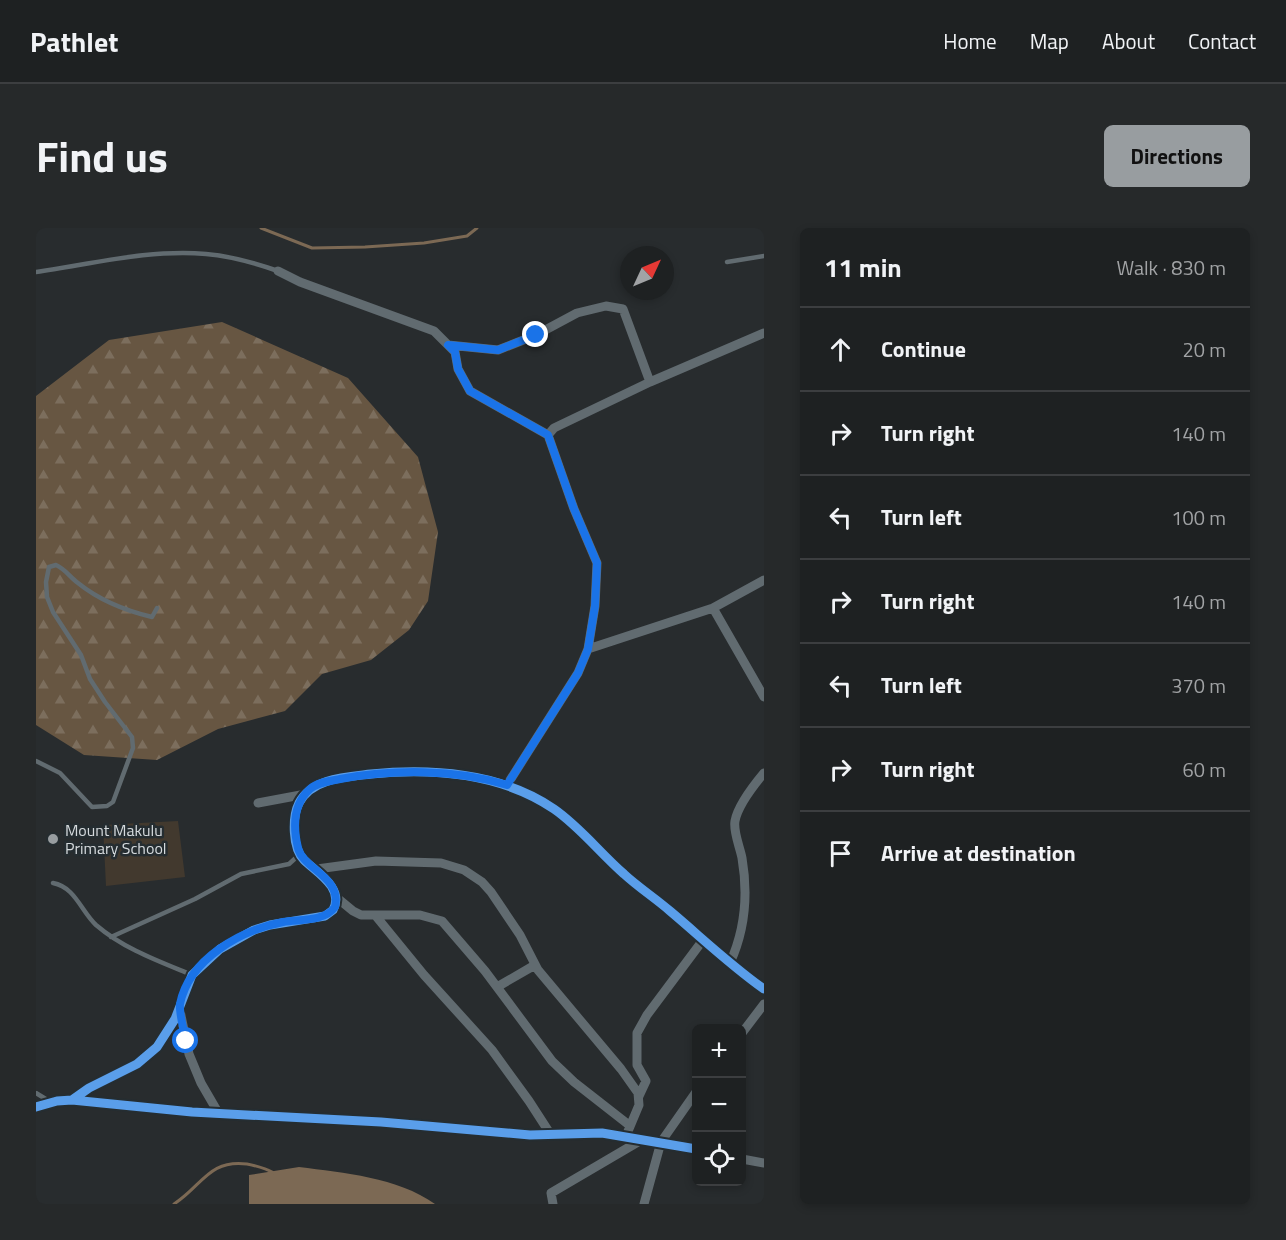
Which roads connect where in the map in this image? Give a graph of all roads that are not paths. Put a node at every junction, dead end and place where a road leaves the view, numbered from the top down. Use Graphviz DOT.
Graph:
graph roads {
  1 [pos="764,256"];
  2 [pos="727,262"];
  3 [pos="278,271"];
  4 [pos="36,272"];
  5 [pos="764,333"];
  6 [pos="448,345"];
  7 [pos="650,382"];
  8 [pos="548,435"];
  9 [pos="764,580"];
  10 [pos="157,608"];
  11 [pos="713,608"];
  12 [pos="588,649"];
  13 [pos="764,697"];
  14 [pos="36,761"];
  15 [pos="764,773"];
  16 [pos="507,785"];
  17 [pos="306,794"];
  18 [pos="258,803"];
  19 [pos="300,854"];
  20 [pos="322,870"];
  21 [pos="53,884"];
  22 [pos="336,897"];
  23 [pos="347,908"];
  24 [pos="333,910"];
  25 [pos="375,915"];
  26 [pos="111,937"];
  27 [pos="703,940"];
  28 [pos="730,963"];
  29 [pos="535,965"];
  30 [pos="192,975"];
  31 [pos="497,987"];
  32 [pos="764,988"];
  33 [pos="764,1004"];
  34 [pos="179,1006"];
  35 [pos="746,1026"];
  36 [pos="36,1093"];
  37 [pos="639,1096"];
  38 [pos="692,1098"];
  39 [pos="72,1100"];
  40 [pos="50,1102"];
  41 [pos="36,1107"];
  42 [pos="219,1114"];
  43 [pos="629,1125"];
  44 [pos="550,1135"];
  45 [pos="626,1136"];
  46 [pos="643,1139"];
  47 [pos="661,1142"];
  48 [pos="692,1148"];
  49 [pos="746,1160"];
  50 [pos="764,1163"];
  51 [pos="553,1204"];
  52 [pos="644,1204"];
  1 -- 2 [label="lane"];
  3 -- 4 [label="lane"];
  3 -- 6 [label="street"];
  5 -- 7 [label="street"];
  6 -- 7 [label="street"];
  6 -- 8 [label="street"];
  7 -- 8 [label="street"];
  8 -- 12 [label="street"];
  9 -- 11 [label="street"];
  10 -- 14 [label="lane"];
  11 -- 12 [label="street"];
  11 -- 13 [label="street"];
  12 -- 16 [label="street"];
  15 -- 28 [label="street"];
  16 -- 17 [label="street"];
  16 -- 27 [label="street"];
  17 -- 18 [label="street"];
  17 -- 19 [label="street"];
  19 -- 20 [label="street"];
  19 -- 26 [label="lane"];
  20 -- 22 [label="street"];
  20 -- 29 [label="street"];
  21 -- 26 [label="lane"];
  22 -- 23 [label="street"];
  22 -- 24 [label="street"];
  23 -- 24 [label="street"];
  23 -- 25 [label="street"];
  24 -- 30 [label="street"];
  25 -- 31 [label="street"];
  25 -- 44 [label="street"];
  26 -- 30 [label="lane"];
  27 -- 28 [label="street"];
  27 -- 37 [label="street"];
  28 -- 32 [label="street"];
  29 -- 31 [label="street"];
  29 -- 37 [label="street"];
  30 -- 34 [label="street"];
  31 -- 43 [label="street"];
  33 -- 35 [label="street"];
  34 -- 39 [label="street"];
  34 -- 42 [label="street"];
  36 -- 40 [label="lane"];
  37 -- 43 [label="street"];
  38 -- 47 [label="street"];
  39 -- 40 [label="street"];
  39 -- 42 [label="street"];
  40 -- 41 [label="street"];
  42 -- 44 [label="street"];
  43 -- 45 [label="street"];
  44 -- 45 [label="street"];
  45 -- 46 [label="street"];
  46 -- 47 [label="street"];
  46 -- 51 [label="street"];
  47 -- 48 [label="street"];
  47 -- 52 [label="street"];
  49 -- 50 [label="street"];
}
